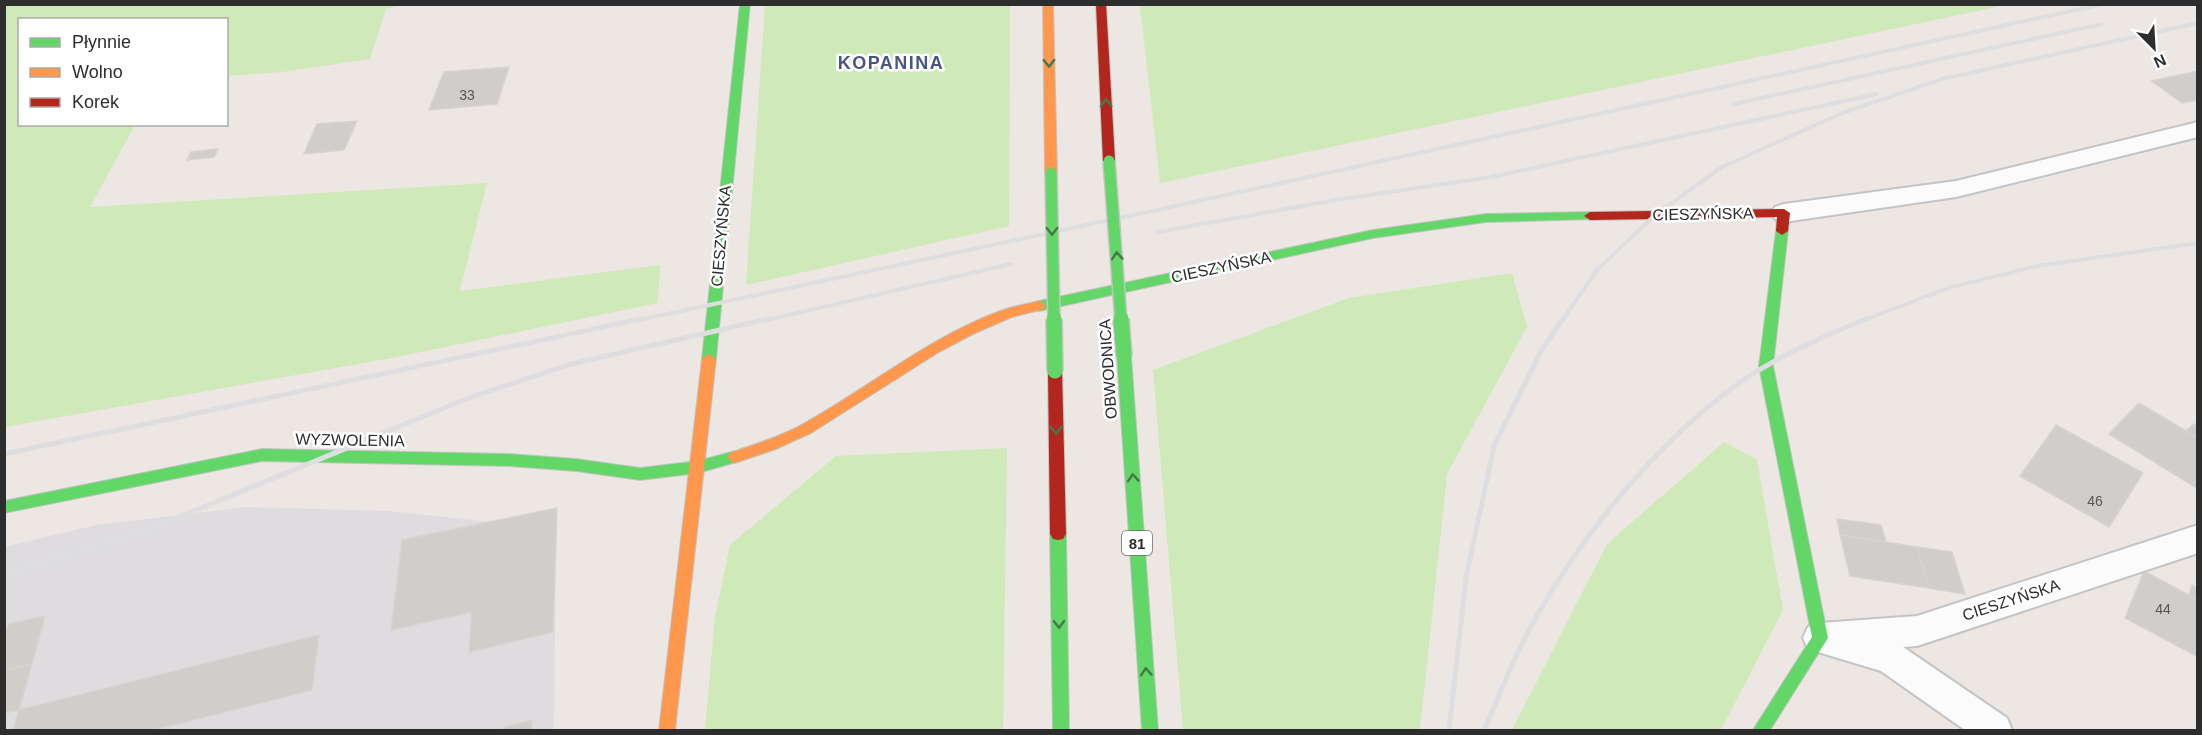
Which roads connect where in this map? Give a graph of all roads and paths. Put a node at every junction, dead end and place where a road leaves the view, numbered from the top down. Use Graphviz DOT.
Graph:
graph roads {
  1 [pos="745,4"];
  2 [pos="1048,4"];
  3 [pos="1101,4"];
  4 [pos="2198,129"];
  5 [pos="1784,213"];
  6 [pos="698,467"];
  7 [pos="4,507"];
  8 [pos="2198,539"];
  9 [pos="1820,638"];
  10 [pos="667,730"];
  11 [pos="1061,730"];
  12 [pos="1150,730"];
  13 [pos="1761,730"];
  14 [pos="1994,730"];
  1 -- 6 [label="street, CIESZYŃSKA"];
  2 -- 11 [label="street, one-way, bridge"];
  12 -- 3 [label="street, OBWODNICA / 81, one-way, bridge"];
  4 -- 5 [label="lane, CIESZYŃSKA"];
  5 -- 6 [label="street, CIESZYŃSKA"];
  5 -- 9 [label="street"];
  6 -- 7 [label="street, WYZWOLENIA"];
  6 -- 10 [label="street, CIESZYŃSKA"];
  8 -- 9 [label="lane, CIESZYŃSKA"];
  9 -- 13 [label="street"];
  9 -- 14 [label="lane"];
}
